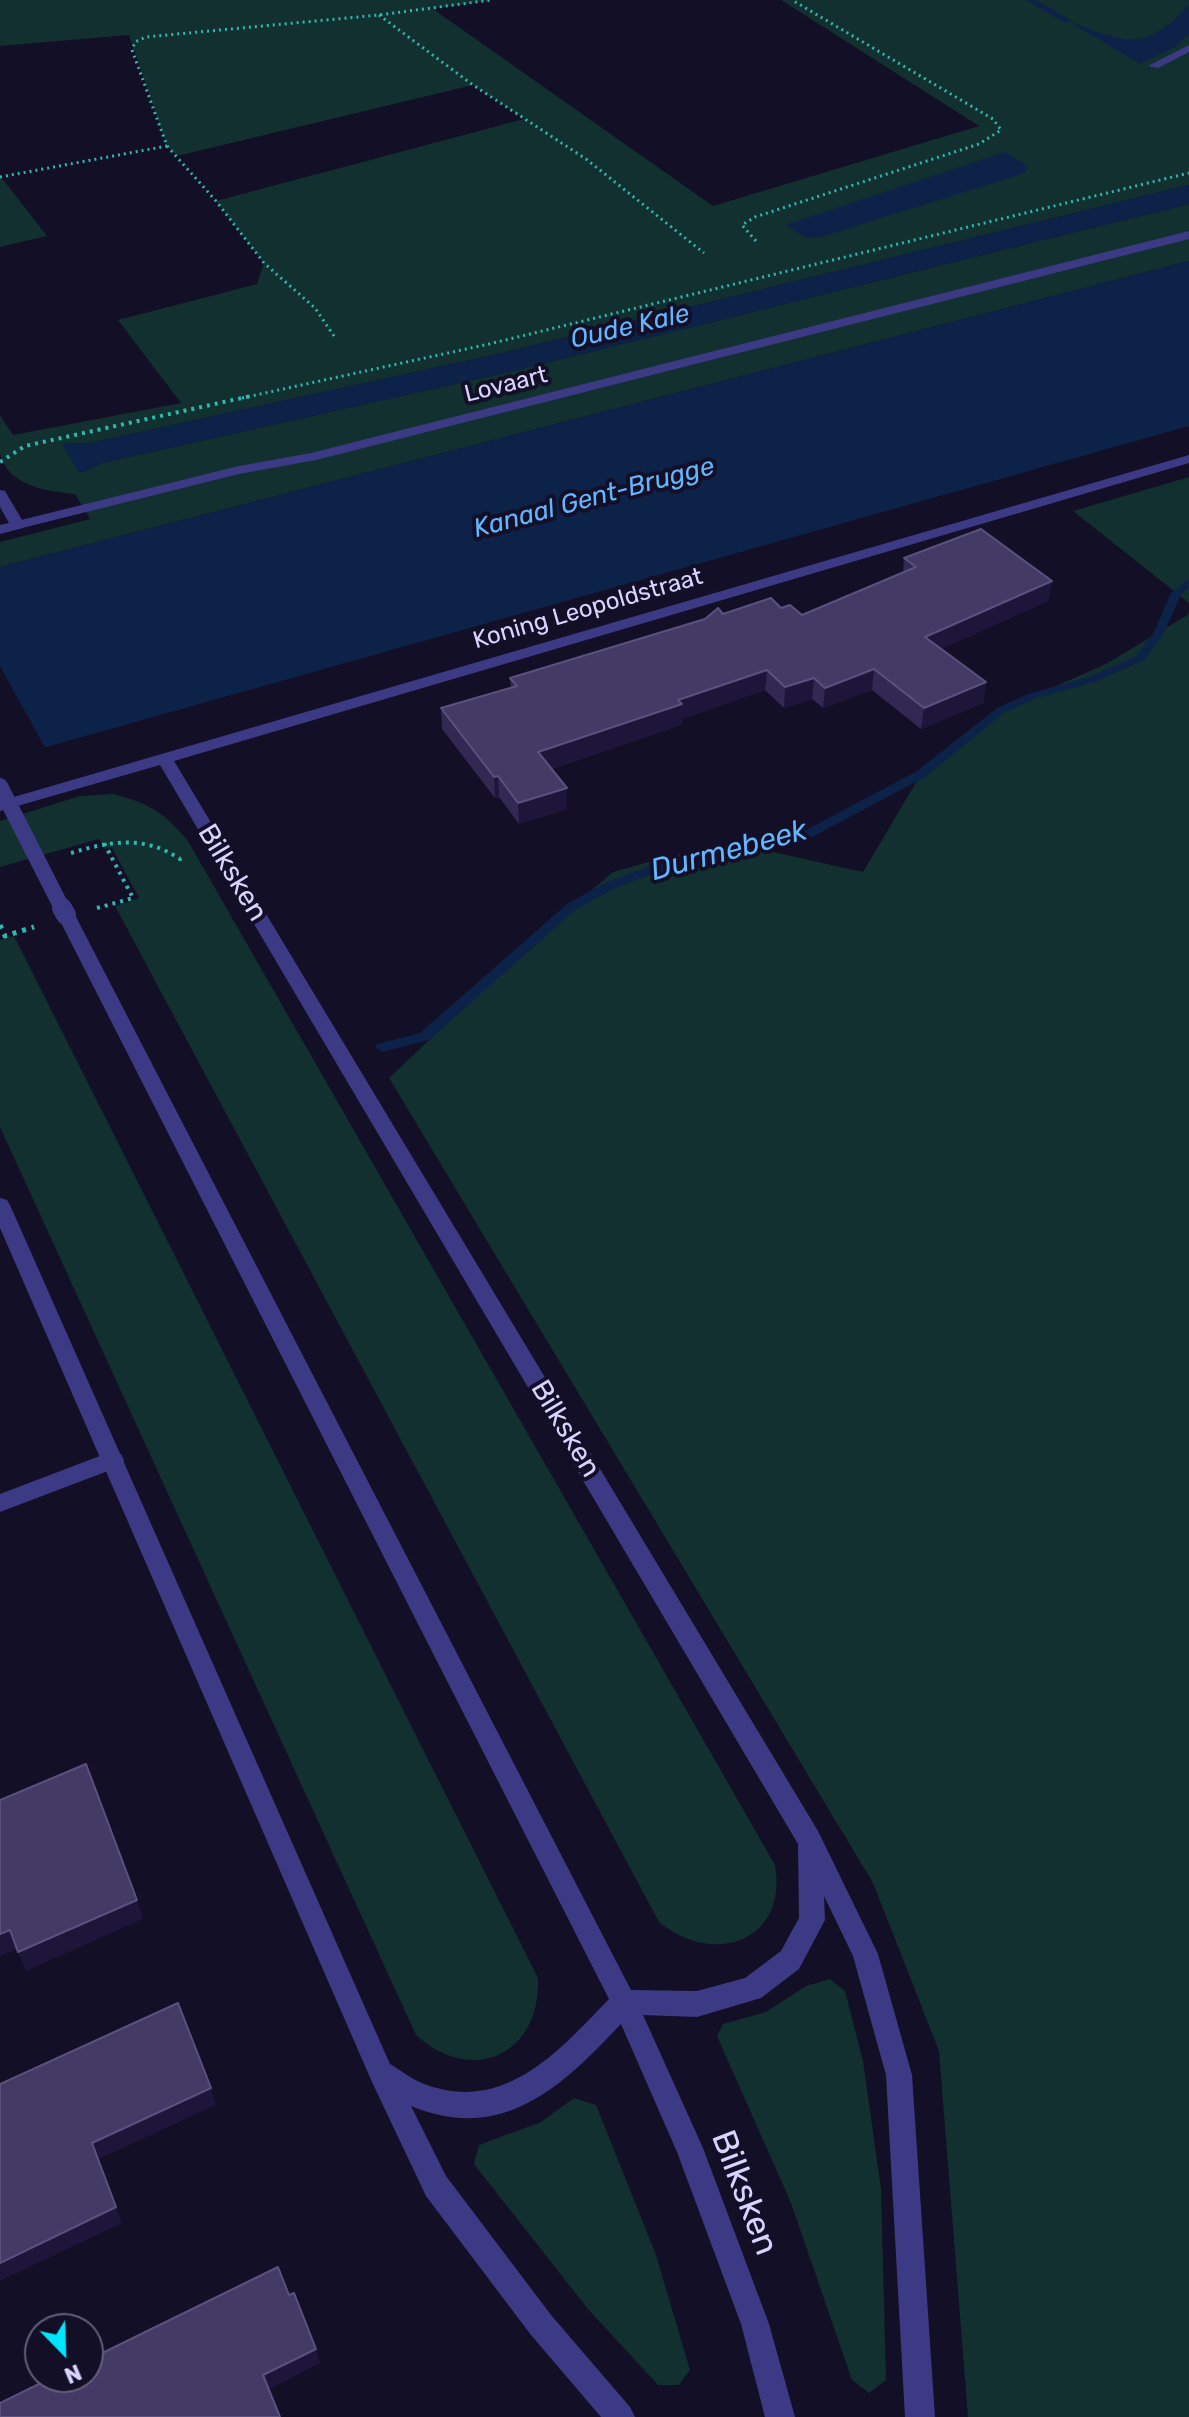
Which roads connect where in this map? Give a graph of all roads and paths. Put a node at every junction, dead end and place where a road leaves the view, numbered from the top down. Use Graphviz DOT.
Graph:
graph roads {
  1 [pos="491,0"];
  2 [pos="792,0"];
  3 [pos="379,15"];
  4 [pos="1189,48"];
  5 [pos="1154,66"];
  6 [pos="167,146"];
  7 [pos="1189,173"];
  8 [pos="0,177"];
  9 [pos="1189,235"];
  10 [pos="756,241"];
  11 [pos="704,253"];
  12 [pos="334,336"];
  13 [pos="1189,459"];
  14 [pos="0,462"];
  15 [pos="0,494"];
  16 [pos="18,525"];
  17 [pos="0,530"];
  18 [pos="164,758"];
  19 [pos="0,786"];
  20 [pos="0,806"];
  21 [pos="104,843"];
  22 [pos="218,848"];
  23 [pos="60,856"];
  24 [pos="133,898"];
  25 [pos="0,925"];
  26 [pos="5,936"];
  27 [pos="0,1205"];
  28 [pos="113,1460"];
  29 [pos="0,1503"];
  30 [pos="809,1839"];
  31 [pos="624,2002"];
  32 [pos="381,2073"];
  33 [pos="620,2417"];
  34 [pos="780,2417"];
  35 [pos="920,2417"];
  1 -- 3 [label="path"];
  2 -- 10 [label="path"];
  3 -- 6 [label="path"];
  3 -- 11 [label="path"];
  4 -- 5 [label="street"];
  6 -- 8 [label="path"];
  6 -- 12 [label="path"];
  7 -- 14 [label="path"];
  9 -- 16 [label="street, Lovaart"];
  13 -- 18 [label="street, Koning Leopoldstraat"];
  15 -- 16 [label="street"];
  16 -- 17 [label="street, Lovaart"];
  18 -- 20 [label="street, Koning Leopoldstraat"];
  18 -- 22 [label="street, Bilksken"];
  19 -- 31 [label="street, Bilksken, bridge"];
  21 -- 22 [label="path"];
  21 -- 23 [label="path"];
  21 -- 24 [label="path"];
  22 -- 30 [label="street, Bilksken"];
  25 -- 26 [label="path"];
  27 -- 28 [label="street"];
  28 -- 29 [label="street"];
  28 -- 32 [label="street"];
  30 -- 31 [label="street, Bilksken"];
  30 -- 35 [label="street"];
  31 -- 32 [label="street"];
  31 -- 34 [label="street, Bilksken"];
  32 -- 33 [label="street"];
}
